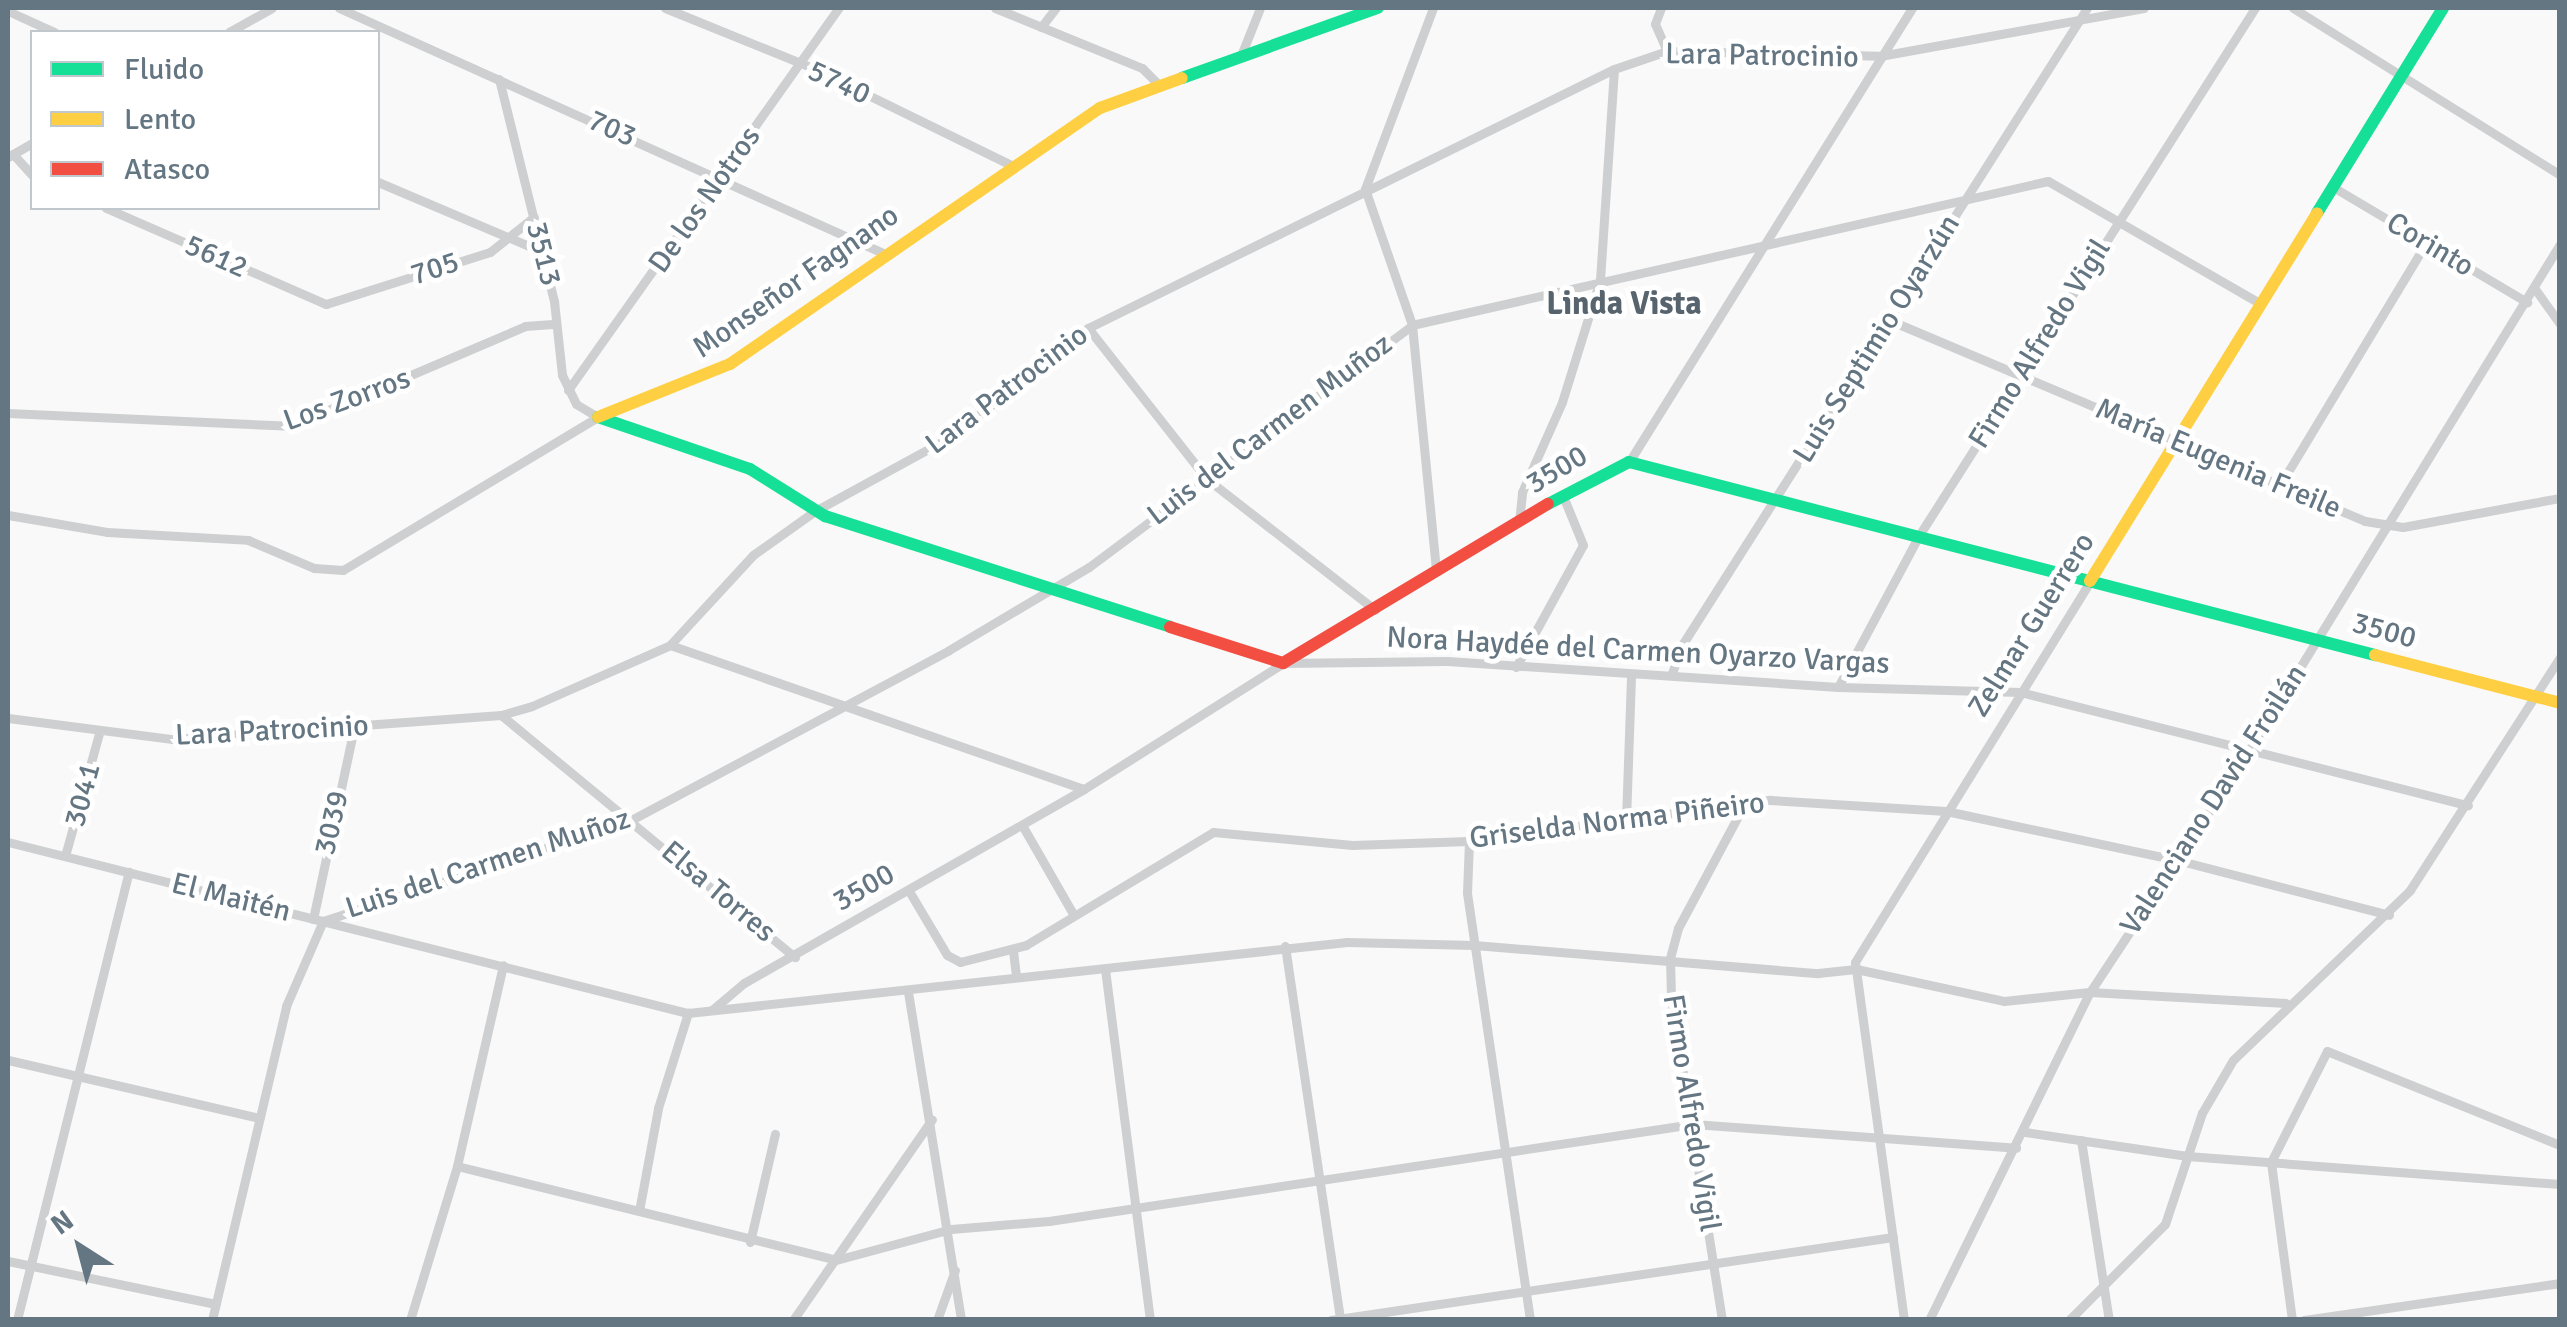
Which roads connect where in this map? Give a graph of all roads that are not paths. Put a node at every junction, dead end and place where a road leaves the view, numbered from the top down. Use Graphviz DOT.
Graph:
graph roads {
  1 [pos="272,8"];
  2 [pos="338,8"];
  3 [pos="665,8"];
  4 [pos="838,8"];
  5 [pos="995,8"];
  6 [pos="1056,8"];
  7 [pos="1260,8"];
  8 [pos="1378,8"];
  9 [pos="1434,8"];
  10 [pos="1661,8"];
  11 [pos="1912,8"];
  12 [pos="2087,8"];
  13 [pos="2144,8"];
  14 [pos="2254,8"];
  15 [pos="2292,8"];
  16 [pos="2443,8"];
  17 [pos="8,11"];
  18 [pos="2081,18"];
  19 [pos="1041,27"];
  20 [pos="50,30"];
  21 [pos="233,30"];
  22 [pos="1667,51"];
  23 [pos="1242,53"];
  24 [pos="1880,56"];
  25 [pos="799,64"];
  26 [pos="1614,69"];
  27 [pos="2402,76"];
  28 [pos="498,80"];
  29 [pos="1156,82"];
  30 [pos="10,155"];
  31 [pos="1010,165"];
  32 [pos="30,172"];
  33 [pos="2560,174"];
  34 [pos="722,178"];
  35 [pos="380,183"];
  36 [pos="2333,187"];
  37 [pos="1365,188"];
  38 [pos="1968,197"];
  39 [pos="111,210"];
  40 [pos="534,217"];
  41 [pos="2119,220"];
  42 [pos="510,241"];
  43 [pos="2426,243"];
  44 [pos="2560,244"];
  45 [pos="1762,245"];
  46 [pos="543,252"];
  47 [pos="884,253"];
  48 [pos="1600,280"];
  49 [pos="2535,289"];
  50 [pos="2527,302"];
  51 [pos="326,304"];
  52 [pos="2261,304"];
  53 [pos="1889,320"];
  54 [pos="556,324"];
  55 [pos="2560,324"];
  56 [pos="1412,325"];
  57 [pos="1088,328"];
  58 [pos="2021,374"];
  59 [pos="568,390"];
  60 [pos="8,414"];
  61 [pos="598,416"];
  62 [pos="2176,441"];
  63 [pos="1630,462"];
  64 [pos="1207,479"];
  65 [pos="2280,485"];
  66 [pos="1562,496"];
  67 [pos="2560,498"];
  68 [pos="1776,500"];
  69 [pos="814,511"];
  70 [pos="8,515"];
  71 [pos="1519,522"];
  72 [pos="2388,526"];
  73 [pos="1918,537"];
  74 [pos="1436,572"];
  75 [pos="2090,581"];
  76 [pos="1051,591"];
  77 [pos="1375,610"];
  78 [pos="2318,639"];
  79 [pos="670,645"];
  80 [pos="2560,657"];
  81 [pos="1284,664"];
  82 [pos="1516,668"];
  83 [pos="1672,673"];
  84 [pos="1631,675"];
  85 [pos="1838,687"];
  86 [pos="2020,692"];
  87 [pos="2535,696"];
  88 [pos="2560,703"];
  89 [pos="839,706"];
  90 [pos="501,715"];
  91 [pos="8,718"];
  92 [pos="354,727"];
  93 [pos="99,733"];
  94 [pos="2246,752"];
  95 [pos="1084,789"];
  96 [pos="1745,803"];
  97 [pos="2468,806"];
  98 [pos="1946,810"];
  99 [pos="633,820"];
  100 [pos="1626,820"];
  101 [pos="1022,825"];
  102 [pos="1469,840"];
  103 [pos="8,842"];
  104 [pos="65,856"];
  105 [pos="2177,860"];
  106 [pos="129,872"];
  107 [pos="909,890"];
  108 [pos="1072,912"];
  109 [pos="2389,914"];
  110 [pos="318,920"];
  111 [pos="1474,944"];
  112 [pos="1285,946"];
  113 [pos="1013,951"];
  114 [pos="794,957"];
  115 [pos="1670,958"];
  116 [pos="503,965"];
  117 [pos="1105,969"];
  118 [pos="1856,969"];
  119 [pos="1016,977"];
  120 [pos="908,992"];
  121 [pos="2090,992"];
  122 [pos="2286,1003"];
  123 [pos="712,1010"];
  124 [pos="688,1014"];
  125 [pos="8,1060"];
  126 [pos="78,1078"];
  127 [pos="259,1118"];
  128 [pos="932,1119"];
  129 [pos="1693,1124"];
  130 [pos="2025,1132"];
  131 [pos="774,1134"];
  132 [pos="1878,1135"];
  133 [pos="2081,1140"];
  134 [pos="2560,1146"];
  135 [pos="2016,1148"];
  136 [pos="1505,1150"];
  137 [pos="2187,1156"];
  138 [pos="2270,1162"];
  139 [pos="457,1166"];
  140 [pos="1320,1176"];
  141 [pos="2560,1184"];
  142 [pos="1135,1206"];
  143 [pos="639,1211"];
  144 [pos="950,1228"];
  145 [pos="1892,1237"];
  146 [pos="750,1242"];
  147 [pos="8,1260"];
  148 [pos="836,1260"];
  149 [pos="1714,1263"];
  150 [pos="30,1266"];
  151 [pos="955,1268"];
  152 [pos="2560,1283"];
  153 [pos="2103,1286"];
  154 [pos="1526,1290"];
  155 [pos="216,1304"];
  156 [pos="1340,1319"];
  157 [pos="17,1320"];
  158 [pos="212,1320"];
  159 [pos="410,1320"];
  160 [pos="792,1320"];
  161 [pos="937,1320"];
  162 [pos="961,1320"];
  163 [pos="1150,1320"];
  164 [pos="1331,1320"];
  165 [pos="1530,1320"];
  166 [pos="1722,1320"];
  167 [pos="1904,1320"];
  168 [pos="1929,1320"];
  169 [pos="2069,1320"];
  170 [pos="2108,1320"];
  171 [pos="2292,1320"];
  172 [pos="2304,1320"];
  1 -- 21 [label="street"];
  2 -- 28 [label="street, 703"];
  3 -- 25 [label="street, 5740"];
  4 -- 25 [label="street, De los Notros"];
  5 -- 19 [label="street"];
  6 -- 19 [label="street"];
  7 -- 23 [label="street"];
  8 -- 23 [label="street, Monseñor Fagnano"];
  9 -- 37 [label="street"];
  10 -- 22 [label="street"];
  11 -- 24 [label="street"];
  12 -- 18 [label="street, Luis Septimio Oyarzún"];
  13 -- 18 [label="street, Lara Patrocinio"];
  14 -- 41 [label="street, Firmo Alfredo Vigil"];
  15 -- 27 [label="street"];
  16 -- 27 [label="street, Zelmar Guerrero"];
  17 -- 20 [label="street"];
  18 -- 24 [label="street, Lara Patrocinio"];
  18 -- 38 [label="street, Luis Septimio Oyarzún"];
  19 -- 29 [label="street"];
  22 -- 24 [label="street, Lara Patrocinio"];
  22 -- 26 [label="street, Lara Patrocinio"];
  23 -- 29 [label="street, Monseñor Fagnano"];
  24 -- 45 [label="street"];
  25 -- 31 [label="street, 5740"];
  25 -- 34 [label="street, De los Notros"];
  26 -- 37 [label="street, Lara Patrocinio"];
  26 -- 48 [label="street"];
  27 -- 33 [label="street"];
  27 -- 36 [label="street, Zelmar Guerrero"];
  28 -- 34 [label="street, 703"];
  28 -- 40 [label="street, 3513"];
  29 -- 31 [label="street, Monseñor Fagnano"];
  30 -- 32 [label="street"];
  31 -- 47 [label="street, Monseñor Fagnano"];
  34 -- 47 [label="street, 703"];
  34 -- 59 [label="street, De los Notros"];
  35 -- 42 [label="street"];
  36 -- 43 [label="street, Corinto"];
  36 -- 52 [label="street, Zelmar Guerrero"];
  37 -- 56 [label="street"];
  37 -- 57 [label="street, Lara Patrocinio"];
  38 -- 41 [label="street, Luis del Carmen Muñoz"];
  38 -- 45 [label="street, Luis del Carmen Muñoz"];
  38 -- 53 [label="street, Luis Septimio Oyarzún"];
  39 -- 51 [label="street, 5612"];
  40 -- 42 [label="street, 705"];
  40 -- 46 [label="street, 3513"];
  41 -- 52 [label="street, Luis del Carmen Muñoz"];
  41 -- 58 [label="street, Firmo Alfredo Vigil"];
  42 -- 46 [label="street"];
  42 -- 51 [label="street, 705"];
  43 -- 50 [label="street, Corinto"];
  43 -- 65 [label="street"];
  44 -- 49 [label="street, Valenciano David Froilán"];
  45 -- 48 [label="street, Luis del Carmen Muñoz"];
  45 -- 63 [label="street"];
  46 -- 54 [label="street, 3513"];
  47 -- 61 [label="street, Monseñor Fagnano"];
  48 -- 56 [label="street, Luis del Carmen Muñoz"];
  48 -- 71 [label="street"];
  49 -- 50 [label="street, Valenciano David Froilán"];
  49 -- 55 [label="street"];
  50 -- 72 [label="street, Valenciano David Froilán"];
  52 -- 62 [label="street, Zelmar Guerrero"];
  53 -- 58 [label="street, María Eugenia Freile"];
  53 -- 68 [label="street, Luis Septimio Oyarzún"];
  54 -- 59 [label="street, 3513"];
  54 -- 60 [label="street, Los Zorros"];
  56 -- 64 [label="street, Luis del Carmen Muñoz"];
  56 -- 74 [label="street"];
  57 -- 64 [label="street"];
  57 -- 69 [label="street, Lara Patrocinio"];
  58 -- 62 [label="street, María Eugenia Freile"];
  58 -- 73 [label="street, Firmo Alfredo Vigil"];
  59 -- 61 [label="street"];
  61 -- 69 [label="street, Nora Haydée del Carmen Oyarzo Vargas"];
  61 -- 70 [label="street, Monseñor Fagnano"];
  62 -- 65 [label="street, María Eugenia Freile"];
  62 -- 75 [label="street, Zelmar Guerrero"];
  63 -- 66 [label="street, 3500"];
  63 -- 68 [label="street, 3500"];
  64 -- 76 [label="street, Luis del Carmen Muñoz"];
  64 -- 77 [label="street"];
  65 -- 72 [label="street, María Eugenia Freile"];
  66 -- 71 [label="street, 3500"];
  66 -- 82 [label="street"];
  67 -- 72 [label="street"];
  68 -- 73 [label="street, 3500"];
  68 -- 83 [label="street, Luis Septimio Oyarzún"];
  69 -- 76 [label="street, Nora Haydée del Carmen Oyarzo Vargas"];
  69 -- 79 [label="street, Lara Patrocinio"];
  71 -- 74 [label="street, 3500"];
  72 -- 78 [label="street, Valenciano David Froilán"];
  73 -- 75 [label="street, 3500"];
  73 -- 85 [label="street, Firmo Alfredo Vigil"];
  74 -- 77 [label="street, 3500"];
  75 -- 78 [label="street, 3500"];
  75 -- 86 [label="street, Zelmar Guerrero"];
  76 -- 81 [label="street, Nora Haydée del Carmen Oyarzo Vargas"];
  76 -- 89 [label="street, Luis del Carmen Muñoz"];
  77 -- 81 [label="street, 3500"];
  78 -- 87 [label="street, 3500"];
  78 -- 94 [label="street, Valenciano David Froilán"];
  79 -- 89 [label="street"];
  79 -- 90 [label="street, Lara Patrocinio"];
  80 -- 87 [label="street"];
  81 -- 82 [label="street, Nora Haydée del Carmen Oyarzo Vargas"];
  81 -- 95 [label="street, 3500"];
  82 -- 84 [label="street, Nora Haydée del Carmen Oyarzo Vargas"];
  83 -- 84 [label="street, Nora Haydée del Carmen Oyarzo Vargas"];
  83 -- 85 [label="street, Nora Haydée del Carmen Oyarzo Vargas"];
  84 -- 100 [label="street"];
  85 -- 86 [label="street, Nora Haydée del Carmen Oyarzo Vargas"];
  86 -- 94 [label="street, Nora Haydée del Carmen Oyarzo Vargas"];
  86 -- 98 [label="street, Zelmar Guerrero"];
  87 -- 88 [label="street, 3500"];
  87 -- 97 [label="street"];
  89 -- 95 [label="street"];
  89 -- 99 [label="street, Luis del Carmen Muñoz"];
  90 -- 92 [label="street, Lara Patrocinio"];
  90 -- 99 [label="street, Elsa Torres"];
  91 -- 93 [label="street, Lara Patrocinio"];
  92 -- 93 [label="street, Lara Patrocinio"];
  92 -- 110 [label="street, 3039"];
  93 -- 104 [label="street, 3041"];
  94 -- 97 [label="street, Nora Haydée del Carmen Oyarzo Vargas"];
  94 -- 105 [label="street, Valenciano David Froilán"];
  95 -- 101 [label="street, 3500"];
  96 -- 98 [label="street, Griselda Norma Piñeiro"];
  96 -- 100 [label="street, Griselda Norma Piñeiro"];
  96 -- 115 [label="street, Firmo Alfredo Vigil"];
  97 -- 109 [label="street"];
  98 -- 105 [label="street, Griselda Norma Piñeiro"];
  98 -- 118 [label="street, Zelmar Guerrero"];
  99 -- 110 [label="street, Luis del Carmen Muñoz"];
  99 -- 114 [label="street, Elsa Torres"];
  100 -- 102 [label="street, Griselda Norma Piñeiro"];
  101 -- 107 [label="street, 3500"];
  101 -- 108 [label="street"];
  102 -- 108 [label="street, Griselda Norma Piñeiro"];
  102 -- 111 [label="street"];
  103 -- 104 [label="street, El Maitén"];
  104 -- 106 [label="street, El Maitén"];
  105 -- 109 [label="street, Griselda Norma Piñeiro"];
  105 -- 121 [label="street, Valenciano David Froilán"];
  106 -- 110 [label="street, El Maitén"];
  106 -- 126 [label="street"];
  107 -- 113 [label="street, Griselda Norma Piñeiro"];
  107 -- 114 [label="street, 3500"];
  108 -- 113 [label="street, Griselda Norma Piñeiro"];
  109 -- 122 [label="street"];
  110 -- 116 [label="street, El Maitén"];
  110 -- 127 [label="street, 3039"];
  111 -- 112 [label="street"];
  111 -- 115 [label="street"];
  111 -- 136 [label="street"];
  112 -- 117 [label="street"];
  112 -- 140 [label="street"];
  113 -- 119 [label="street"];
  114 -- 123 [label="street, 3500"];
  115 -- 118 [label="street"];
  115 -- 129 [label="street, Firmo Alfredo Vigil"];
  116 -- 124 [label="street, El Maitén"];
  116 -- 139 [label="street"];
  117 -- 119 [label="street"];
  117 -- 142 [label="street"];
  118 -- 121 [label="street"];
  118 -- 132 [label="street"];
  119 -- 120 [label="street"];
  120 -- 123 [label="street"];
  120 -- 128 [label="street"];
  121 -- 122 [label="street"];
  121 -- 130 [label="street, Valenciano David Froilán"];
  122 -- 137 [label="street"];
  123 -- 124 [label="street, 3500"];
  124 -- 143 [label="street"];
  125 -- 126 [label="street"];
  126 -- 127 [label="street"];
  126 -- 150 [label="street"];
  127 -- 155 [label="street, 3039"];
  128 -- 144 [label="street"];
  128 -- 148 [label="street"];
  129 -- 132 [label="street"];
  129 -- 136 [label="street"];
  129 -- 149 [label="street, Firmo Alfredo Vigil"];
  130 -- 133 [label="street"];
  130 -- 135 [label="street, Valenciano David Froilán"];
  131 -- 146 [label="street"];
  132 -- 135 [label="street"];
  132 -- 145 [label="street"];
  133 -- 137 [label="street"];
  133 -- 153 [label="street"];
  134 -- 138 [label="street"];
  135 -- 168 [label="street, Valenciano David Froilán"];
  136 -- 140 [label="street"];
  136 -- 154 [label="street"];
  137 -- 138 [label="street"];
  137 -- 153 [label="street"];
  138 -- 141 [label="street"];
  138 -- 171 [label="street"];
  139 -- 143 [label="street"];
  139 -- 159 [label="street"];
  140 -- 142 [label="street"];
  140 -- 156 [label="street"];
  142 -- 144 [label="street"];
  142 -- 163 [label="street"];
  143 -- 146 [label="street"];
  144 -- 148 [label="street"];
  144 -- 151 [label="street"];
  145 -- 149 [label="street"];
  145 -- 167 [label="street"];
  146 -- 148 [label="street"];
  147 -- 150 [label="street"];
  148 -- 160 [label="street"];
  149 -- 154 [label="street"];
  149 -- 166 [label="street, Firmo Alfredo Vigil"];
  150 -- 155 [label="street"];
  150 -- 157 [label="street"];
  151 -- 161 [label="street"];
  151 -- 162 [label="street"];
  152 -- 172 [label="street"];
  153 -- 169 [label="street"];
  153 -- 170 [label="street"];
  154 -- 156 [label="street"];
  154 -- 165 [label="street"];
  155 -- 158 [label="street, 3039"];
  156 -- 164 [label="street"];
}
